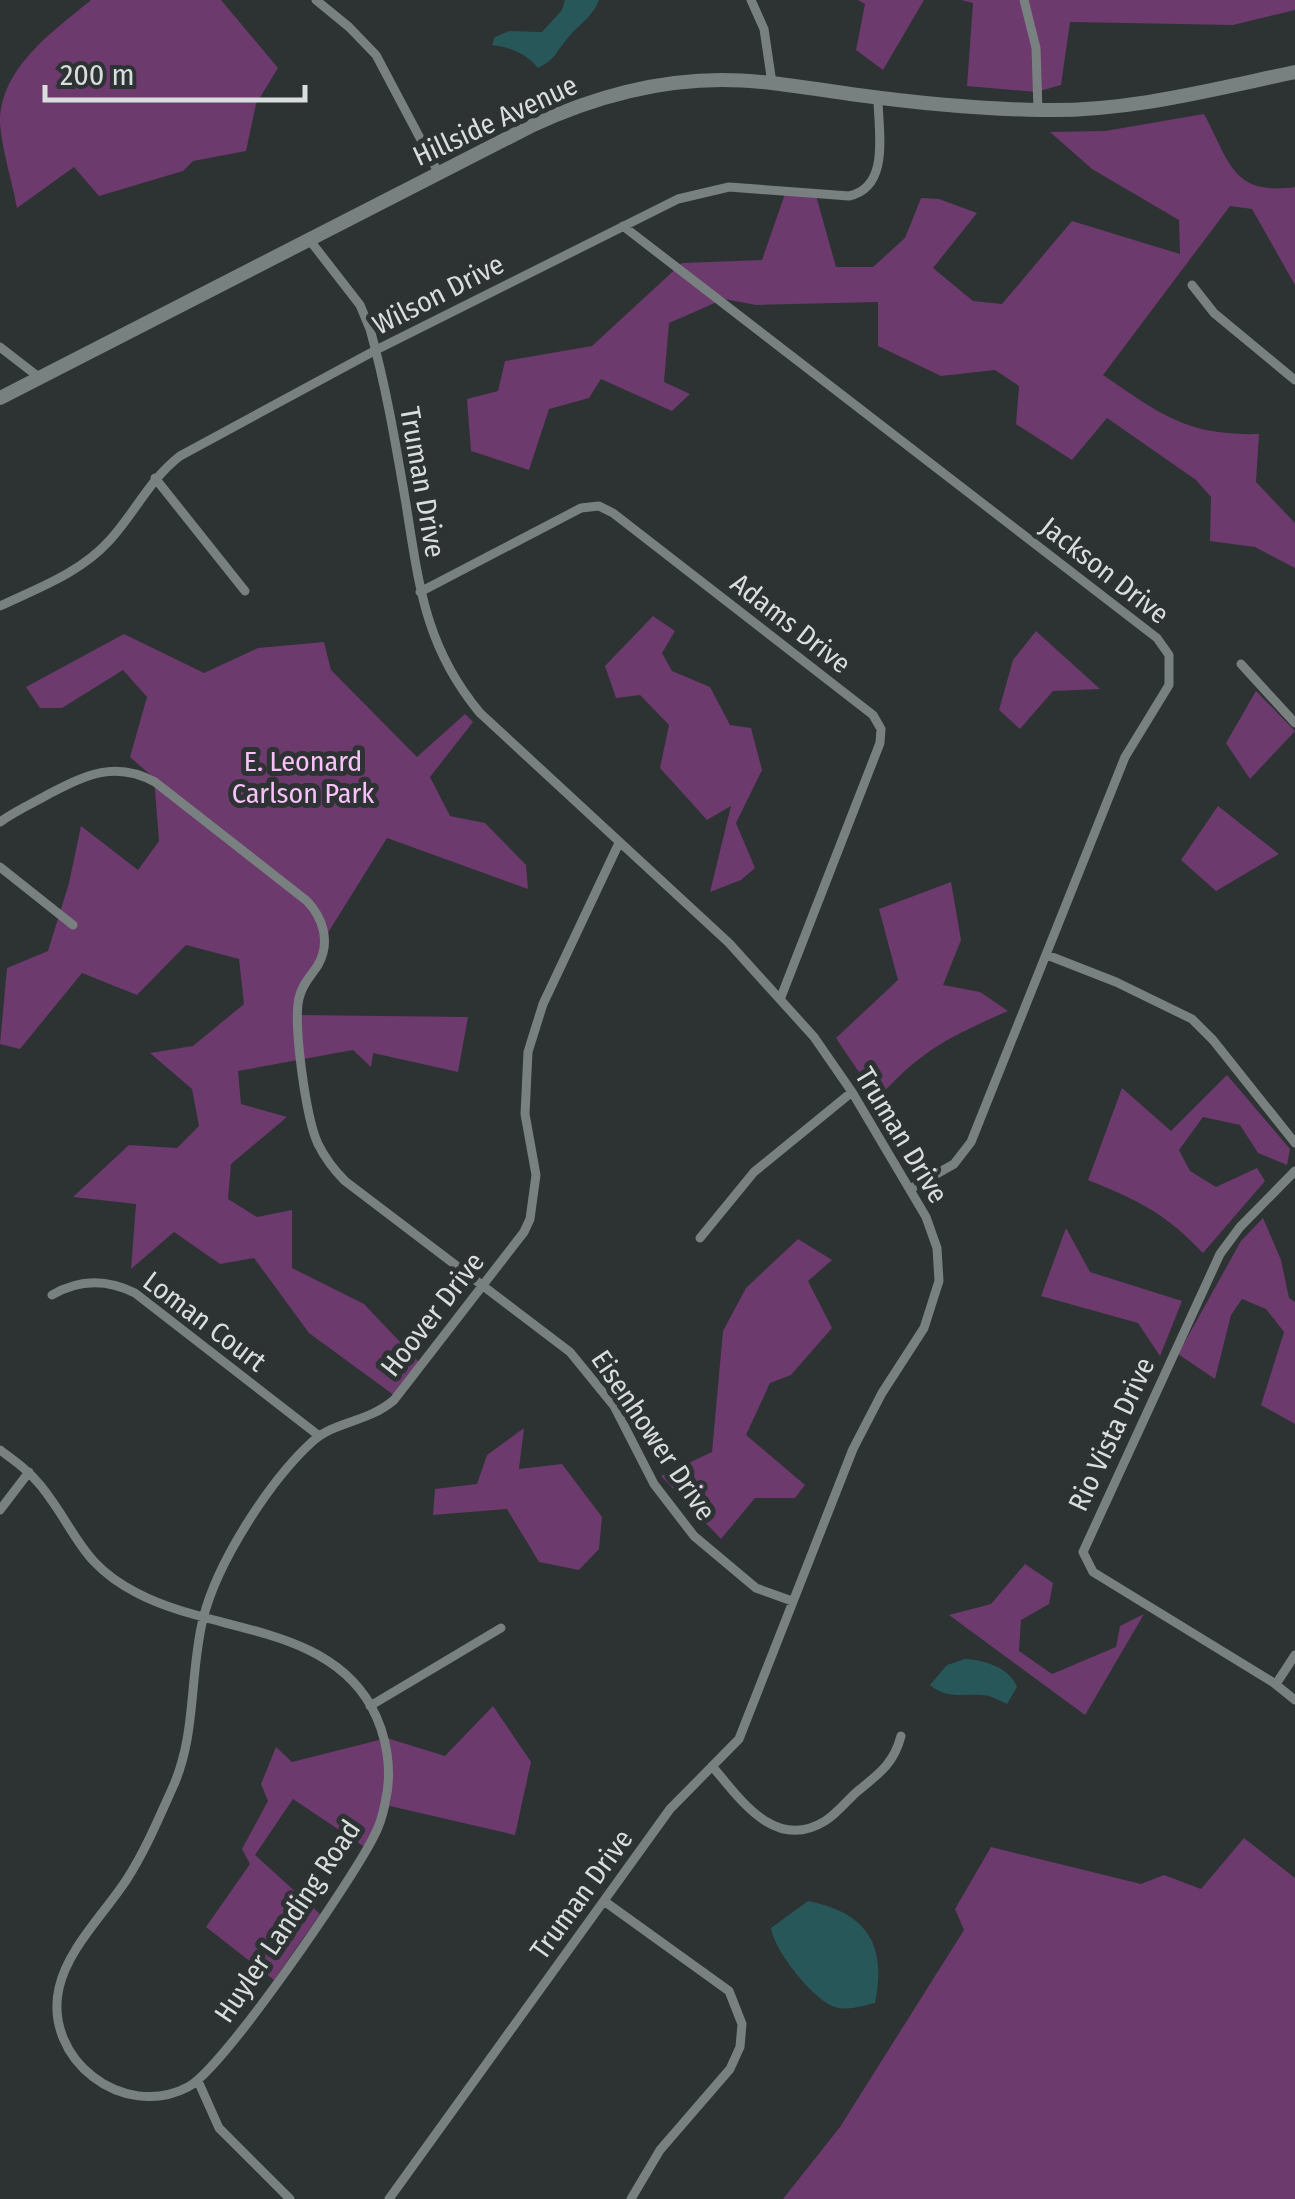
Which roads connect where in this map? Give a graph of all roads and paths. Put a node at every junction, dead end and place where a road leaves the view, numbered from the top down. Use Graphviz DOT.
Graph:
graph roads {
  1 [pos="316,0"];
  2 [pos="751,0"];
  3 [pos="1024,0"];
  4 [pos="1295,72"];
  5 [pos="772,83"];
  6 [pos="878,98"];
  7 [pos="1038,110"];
  8 [pos="422,181"];
  9 [pos="623,226"];
  10 [pos="308,238"];
  11 [pos="1192,285"];
  12 [pos="0,347"];
  13 [pos="376,350"];
  14 [pos="40,378"];
  15 [pos="1295,380"];
  16 [pos="0,398"];
  17 [pos="155,478"];
  18 [pos="245,592"];
  19 [pos="420,592"];
  20 [pos="0,606"];
  21 [pos="1241,664"];
  22 [pos="1295,723"];
  23 [pos="0,822"];
  24 [pos="619,843"];
  25 [pos="0,867"];
  26 [pos="73,925"];
  27 [pos="1047,956"];
  28 [pos="781,997"];
  29 [pos="852,1092"];
  30 [pos="1295,1144"];
  31 [pos="1295,1171"];
  32 [pos="910,1190"];
  33 [pos="700,1238"];
  34 [pos="482,1286"];
  35 [pos="52,1295"];
  36 [pos="318,1436"];
  37 [pos="0,1450"];
  38 [pos="29,1472"];
  39 [pos="0,1510"];
  40 [pos="792,1601"];
  41 [pos="203,1618"];
  42 [pos="501,1628"];
  43 [pos="1295,1656"];
  44 [pos="1276,1684"];
  45 [pos="1295,1700"];
  46 [pos="370,1706"];
  47 [pos="901,1736"];
  48 [pos="712,1766"];
  49 [pos="604,1901"];
  50 [pos="198,2081"];
  51 [pos="290,2199"];
  52 [pos="390,2199"];
  53 [pos="631,2199"];
  1 -- 8 [label="street"];
  2 -- 5 [label="street"];
  3 -- 7 [label="street"];
  4 -- 7 [label="main road, Hillside Avenue"];
  5 -- 6 [label="main road, Hillside Avenue"];
  5 -- 8 [label="main road, Hillside Avenue"];
  6 -- 7 [label="main road, Hillside Avenue"];
  6 -- 9 [label="street, Wilson Drive"];
  8 -- 10 [label="main road, Hillside Avenue"];
  9 -- 13 [label="street, Wilson Drive"];
  9 -- 27 [label="street, Jackson Drive"];
  10 -- 13 [label="street, Truman Drive"];
  10 -- 14 [label="main road, Hillside Avenue"];
  11 -- 15 [label="street"];
  12 -- 14 [label="street"];
  13 -- 17 [label="street, Wilson Drive"];
  13 -- 19 [label="street, Truman Drive"];
  14 -- 16 [label="main road, Hillside Avenue"];
  17 -- 18 [label="street"];
  17 -- 20 [label="street, Wilson Drive"];
  19 -- 24 [label="street, Truman Drive"];
  19 -- 28 [label="street, Adams Drive"];
  21 -- 22 [label="street"];
  23 -- 34 [label="street, Eisenhower Drive"];
  24 -- 28 [label="street, Truman Drive"];
  24 -- 34 [label="street, Hoover Drive"];
  25 -- 26 [label="street"];
  27 -- 30 [label="street"];
  27 -- 32 [label="street, Jackson Drive"];
  28 -- 29 [label="street, Truman Drive"];
  29 -- 32 [label="street, Truman Drive"];
  29 -- 33 [label="street"];
  31 -- 44 [label="street, Rio Vista Drive"];
  32 -- 40 [label="street, Truman Drive"];
  34 -- 36 [label="street, Hoover Drive"];
  34 -- 40 [label="street, Eisenhower Drive"];
  35 -- 36 [label="street, Loman Court"];
  36 -- 41 [label="street, Hoover Drive"];
  37 -- 38 [label="street, Huyler Landing Road"];
  38 -- 39 [label="street"];
  38 -- 41 [label="street, Huyler Landing Road"];
  40 -- 48 [label="street, Truman Drive"];
  41 -- 46 [label="street, Huyler Landing Road"];
  41 -- 50 [label="street, Hoover Drive"];
  42 -- 46 [label="street"];
  43 -- 44 [label="street"];
  44 -- 45 [label="street, Rio Vista Drive"];
  46 -- 50 [label="street, Huyler Landing Road"];
  47 -- 48 [label="street"];
  48 -- 49 [label="street, Truman Drive"];
  49 -- 52 [label="street, Truman Drive"];
  49 -- 53 [label="street"];
  50 -- 51 [label="street"];
}
